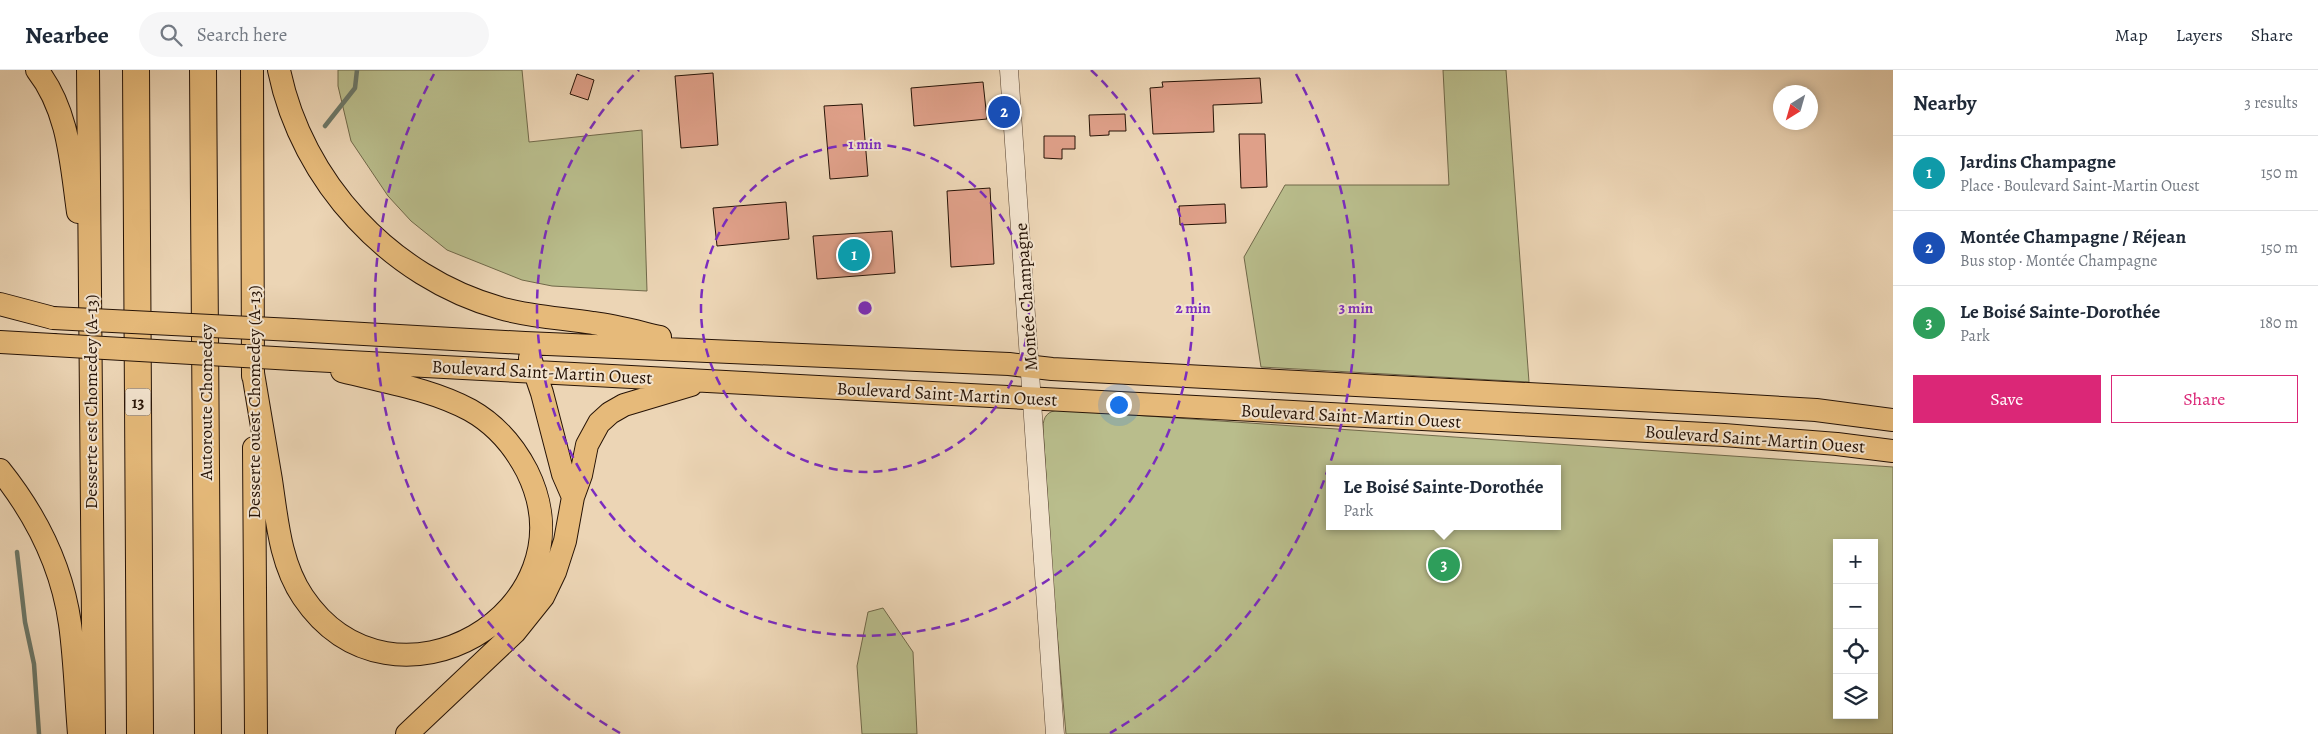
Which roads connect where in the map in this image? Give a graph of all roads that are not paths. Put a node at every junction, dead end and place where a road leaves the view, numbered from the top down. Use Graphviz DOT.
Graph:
graph roads {
  1 [pos="36,70"];
  2 [pos="88,70"];
  3 [pos="136,70"];
  4 [pos="203,70"];
  5 [pos="252,70"];
  6 [pos="279,70"];
  7 [pos="1009,70"];
  8 [pos="90,302"];
  9 [pos="0,304"];
  10 [pos="0,315"];
  11 [pos="53,318"];
  12 [pos="0,342"];
  13 [pos="525,343"];
  14 [pos="720,350"];
  15 [pos="293,359"];
  16 [pos="1031,367"];
  17 [pos="534,370"];
  18 [pos="253,372"];
  19 [pos="704,380"];
  20 [pos="1033,399"];
  21 [pos="1893,420"];
  22 [pos="1893,451"];
  23 [pos="0,470"];
  24 [pos="573,496"];
  25 [pos="79,734"];
  26 [pos="94,734"];
  27 [pos="140,734"];
  28 [pos="208,734"];
  29 [pos="256,734"];
  30 [pos="407,734"];
  31 [pos="1055,734"];
  1 -- 8 [label="main road"];
  2 -- 8 [label="main road, Desserte est Chomedey (A-13)"];
  3 -- 27 [label="highway, 13"];
  4 -- 28 [label="highway, Autoroute Chomedey"];
  5 -- 18 [label="main road, Desserte ouest Chomedey (A-13)"];
  6 -- 14 [label="main road"];
  7 -- 16 [label="street, Montée Champagne"];
  8 -- 26 [label="main road, Desserte est Chomedey (A-13)"];
  9 -- 11 [label="main road"];
  10 -- 11 [label="main road, Boulevard Saint-Martin Ouest"];
  11 -- 13 [label="main road, Boulevard Saint-Martin Ouest, bridge"];
  12 -- 15 [label="main road, Boulevard Saint-Martin Ouest, bridge"];
  13 -- 14 [label="main road, Boulevard Saint-Martin Ouest"];
  13 -- 17 [label="main road"];
  14 -- 16 [label="main road, Boulevard Saint-Martin Ouest"];
  15 -- 17 [label="main road, Boulevard Saint-Martin Ouest"];
  15 -- 18 [label="main road"];
  16 -- 20 [label="street, Montée Champagne"];
  16 -- 21 [label="main road, Boulevard Saint-Martin Ouest"];
  17 -- 19 [label="main road, Boulevard Saint-Martin Ouest"];
  17 -- 24 [label="main road"];
  18 -- 29 [label="main road, Desserte ouest Chomedey (A-13)"];
  19 -- 20 [label="main road, Boulevard Saint-Martin Ouest"];
  19 -- 24 [label="main road"];
  20 -- 22 [label="main road, Boulevard Saint-Martin Ouest"];
  20 -- 31 [label="street, Montée Champagne"];
  23 -- 25 [label="main road"];
  24 -- 30 [label="main road"];
}
